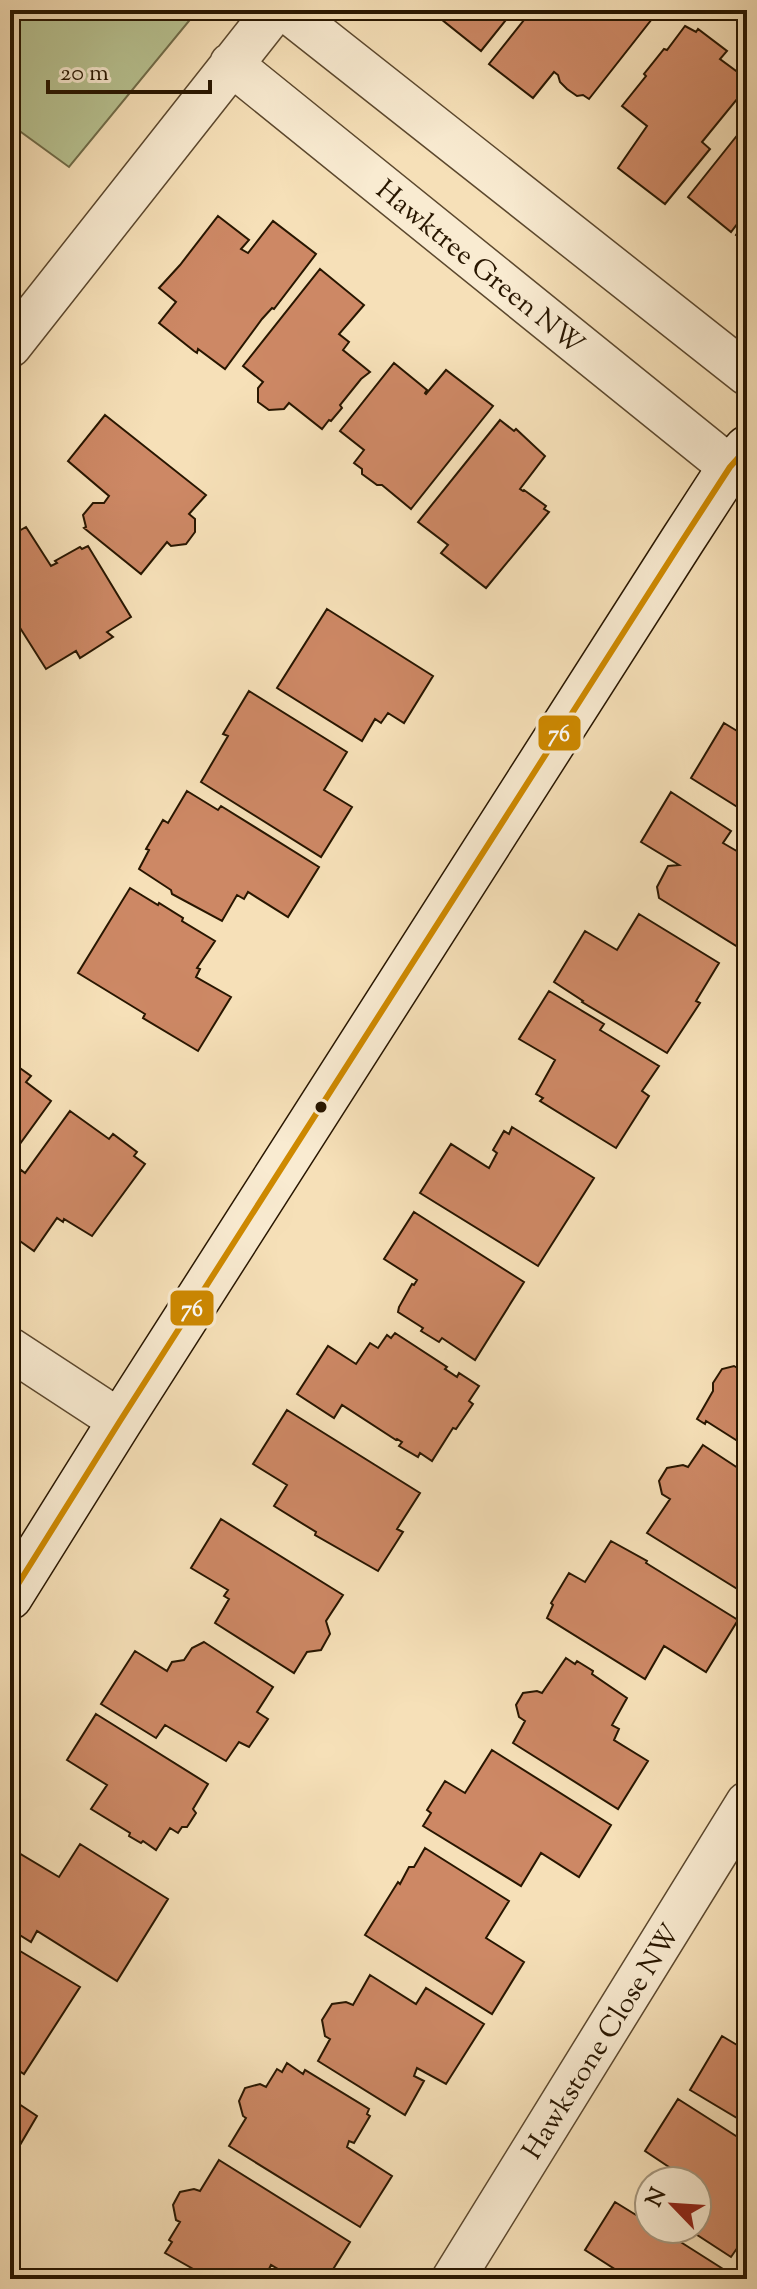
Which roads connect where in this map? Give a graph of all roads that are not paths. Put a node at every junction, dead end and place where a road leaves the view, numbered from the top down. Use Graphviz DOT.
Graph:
graph roads {
  1 [pos="275,10"];
  2 [pos="286,10"];
  3 [pos="231,64"];
  4 [pos="10,346"];
  5 [pos="747,374"];
  6 [pos="738,457"];
  7 [pos="10,1349"];
  8 [pos="120,1421"];
  9 [pos="10,1597"];
  10 [pos="747,1803"];
  11 [pos="453,2279"];
  1 -- 3 [label="street"];
  2 -- 5 [label="street"];
  3 -- 4 [label="street"];
  3 -- 6 [label="street, Hawktree Green NW"];
  6 -- 8 [label="street"];
  7 -- 8 [label="street"];
  8 -- 9 [label="street"];
  10 -- 11 [label="street, Hawkstone Close NW"];
}
